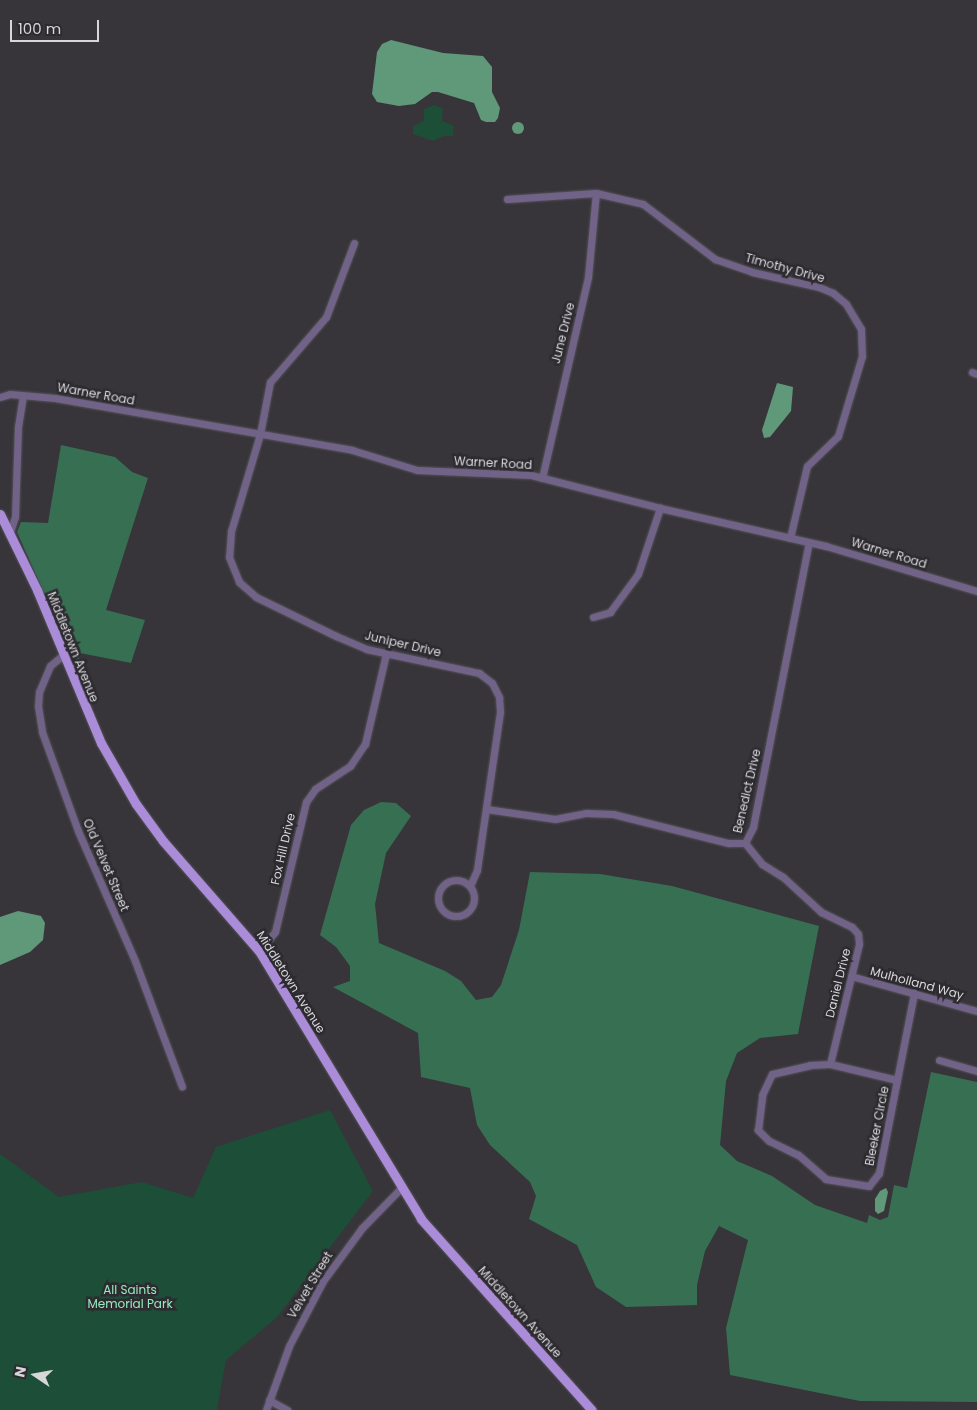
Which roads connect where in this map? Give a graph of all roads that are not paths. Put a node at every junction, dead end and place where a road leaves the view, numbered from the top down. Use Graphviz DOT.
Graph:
graph roads {
  1 [pos="596,193"];
  2 [pos="507,199"];
  3 [pos="354,243"];
  4 [pos="22,395"];
  5 [pos="0,397"];
  6 [pos="260,434"];
  7 [pos="542,478"];
  8 [pos="660,508"];
  9 [pos="0,514"];
  10 [pos="10,532"];
  11 [pos="790,538"];
  12 [pos="809,542"];
  13 [pos="977,591"];
  14 [pos="593,617"];
  15 [pos="386,654"];
  16 [pos="63,655"];
  17 [pos="486,810"];
  18 [pos="745,843"];
  19 [pos="470,886"];
  20 [pos="259,951"];
  21 [pos="851,976"];
  22 [pos="914,993"];
  23 [pos="977,1010"];
  24 [pos="939,1060"];
  25 [pos="830,1064"];
  26 [pos="977,1071"];
  27 [pos="897,1080"];
  28 [pos="182,1086"];
  29 [pos="402,1188"];
  30 [pos="269,1400"];
  31 [pos="266,1410"];
  32 [pos="286,1410"];
  33 [pos="592,1410"];
  1 -- 2 [label="street, Timothy Drive"];
  1 -- 7 [label="street, June Drive"];
  1 -- 11 [label="street, Timothy Drive"];
  3 -- 6 [label="street, Juniper Drive"];
  4 -- 5 [label="street, Warner Road"];
  4 -- 6 [label="street, Warner Road"];
  4 -- 10 [label="street"];
  6 -- 7 [label="street, Warner Road"];
  6 -- 15 [label="street, Juniper Drive"];
  7 -- 8 [label="street, Warner Road"];
  8 -- 11 [label="street, Warner Road"];
  8 -- 14 [label="street"];
  9 -- 10 [label="main road, Middletown Avenue"];
  10 -- 16 [label="main road, Middletown Avenue"];
  11 -- 12 [label="street, Warner Road"];
  12 -- 13 [label="street, Warner Road"];
  12 -- 18 [label="street, Benedict Drive"];
  15 -- 17 [label="street, Juniper Drive"];
  15 -- 20 [label="street, Fox Hill Drive"];
  16 -- 20 [label="main road, Middletown Avenue"];
  16 -- 28 [label="street, Old Velvet Street"];
  17 -- 18 [label="street, Benedict Drive"];
  17 -- 19 [label="street, Juniper Drive"];
  18 -- 21 [label="street, Daniel Drive"];
  19 -- 19 [label="street, Juniper Drive"];
  20 -- 29 [label="main road, Middletown Avenue"];
  21 -- 22 [label="street, Mulholland Way"];
  21 -- 25 [label="street, Daniel Drive"];
  22 -- 23 [label="street, Mulholland Way"];
  22 -- 27 [label="street, Bleeker Circle"];
  24 -- 26 [label="street"];
  25 -- 27 [label="street, Bleeker Circle"];
  25 -- 27 [label="street, Bleeker Circle"];
  29 -- 30 [label="street, Velvet Street"];
  29 -- 33 [label="main road, Middletown Avenue"];
  30 -- 31 [label="street, Velvet Street"];
  30 -- 32 [label="street"];
}
